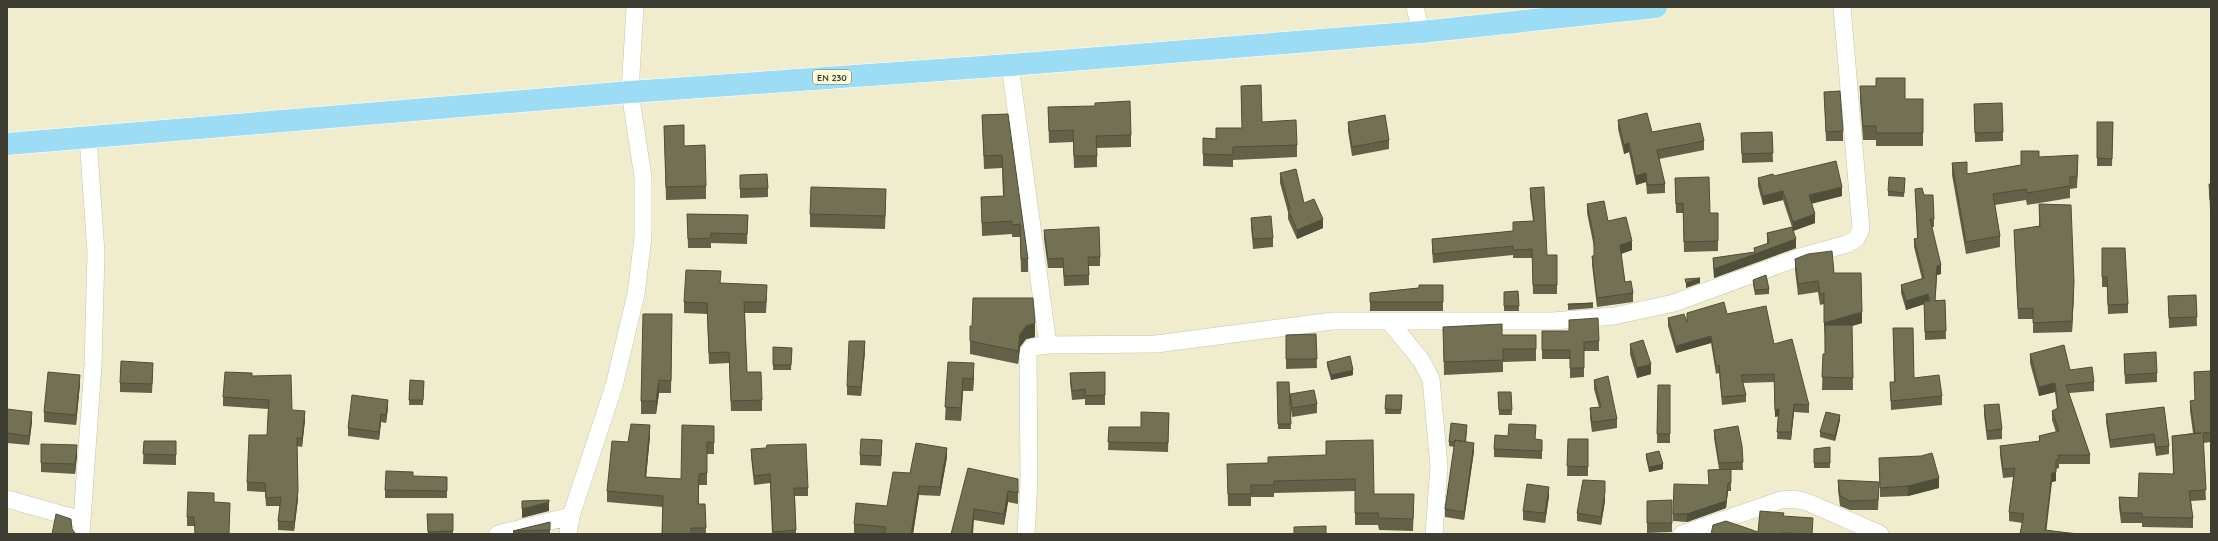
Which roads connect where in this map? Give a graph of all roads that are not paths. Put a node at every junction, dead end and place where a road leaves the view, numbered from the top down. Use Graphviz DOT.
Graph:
graph roads {
  1 [pos="635,7"];
  2 [pos="1414,7"];
  3 [pos="1649,7"];
  4 [pos="1842,7"];
  5 [pos="1421,32"];
  6 [pos="1010,65"];
  7 [pos="630,92"];
  8 [pos="88,137"];
  9 [pos="7,144"];
  10 [pos="1389,321"];
  11 [pos="1048,345"];
  12 [pos="7,499"];
  13 [pos="571,516"];
  14 [pos="82,527"];
  15 [pos="498,534"];
  16 [pos="568,534"];
  17 [pos="1026,534"];
  18 [pos="1434,534"];
  19 [pos="1682,534"];
  20 [pos="1880,534"];
  1 -- 7 [label="street"];
  2 -- 5 [label="street"];
  3 -- 5 [label="main road, EN 230"];
  4 -- 10 [label="street"];
  5 -- 6 [label="main road, EN 230"];
  6 -- 7 [label="main road, EN 230"];
  6 -- 11 [label="street"];
  7 -- 8 [label="main road, EN 230"];
  7 -- 13 [label="street"];
  8 -- 9 [label="main road, EN 230"];
  8 -- 14 [label="street"];
  10 -- 11 [label="street"];
  10 -- 18 [label="street"];
  11 -- 17 [label="street"];
  12 -- 14 [label="street"];
  13 -- 15 [label="street"];
  13 -- 16 [label="street"];
  19 -- 20 [label="street"];
}
